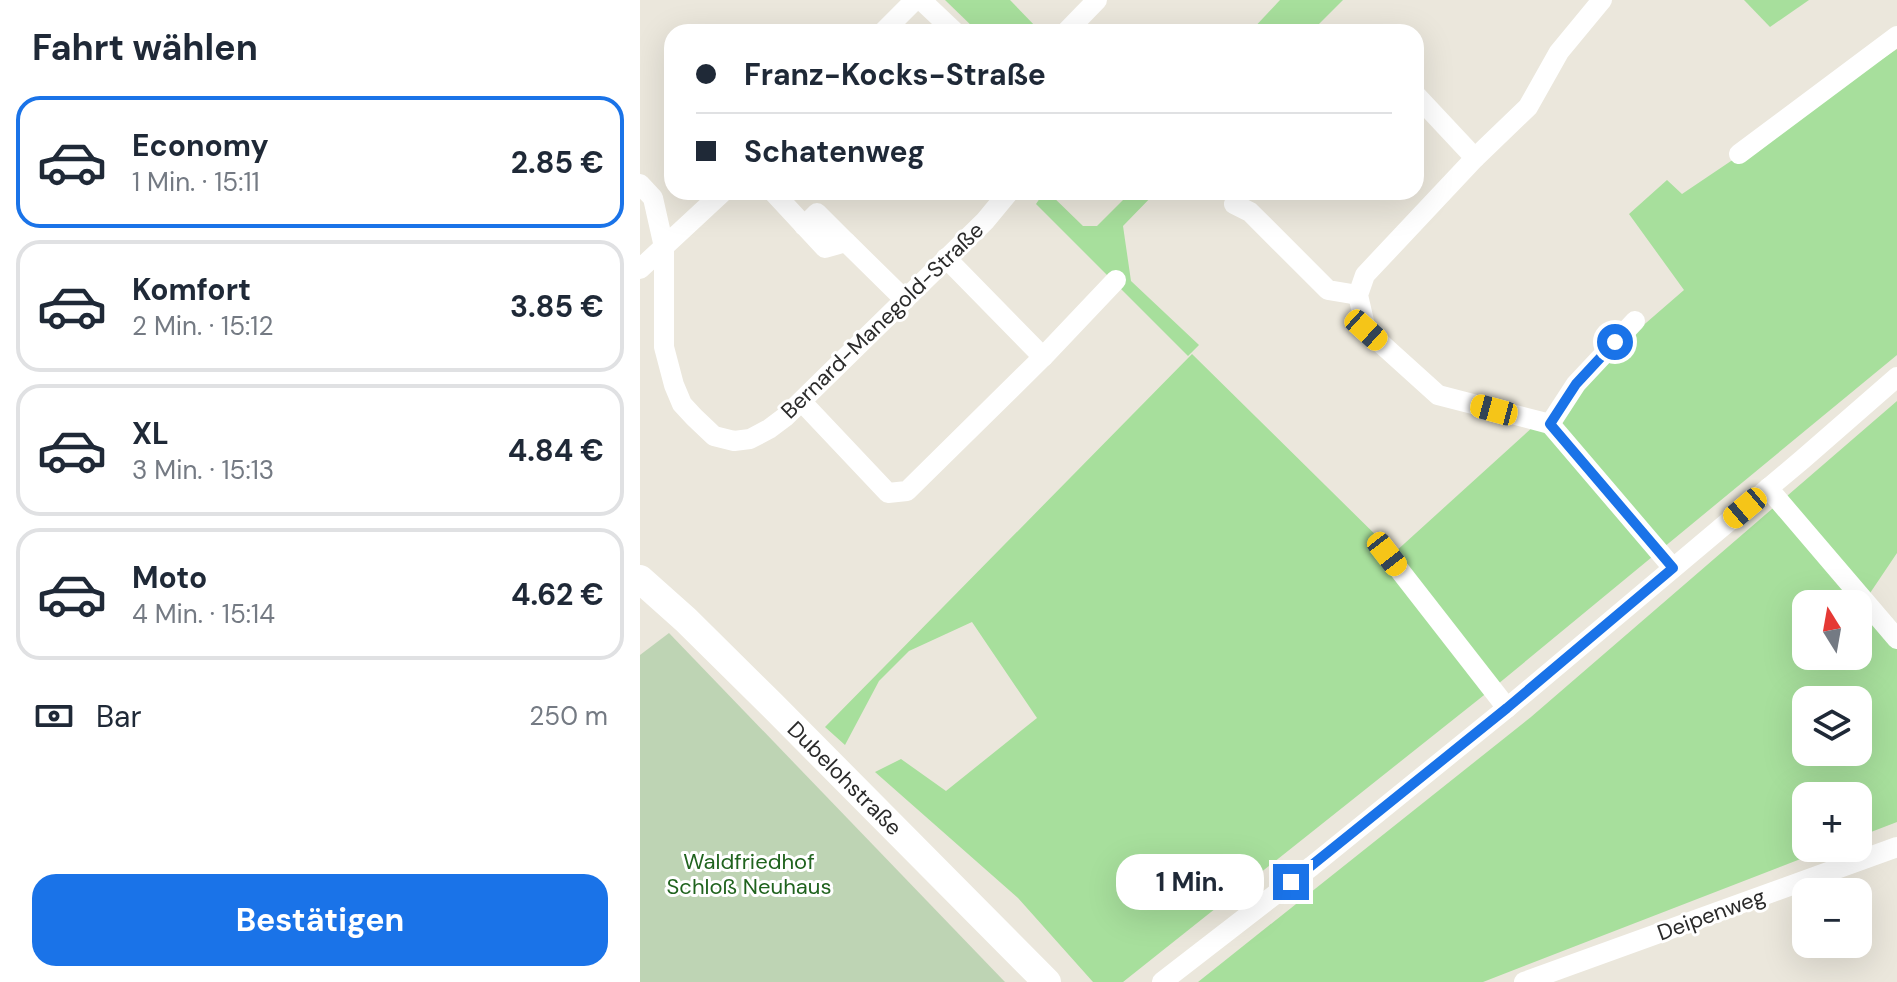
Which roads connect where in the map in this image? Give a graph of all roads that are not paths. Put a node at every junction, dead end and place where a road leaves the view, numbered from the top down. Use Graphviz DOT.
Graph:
graph roads {
  1 [pos="915,0"];
  2 [pos="921,0"];
  3 [pos="1097,0"];
  4 [pos="1600,0"];
  5 [pos="891,24"];
  6 [pos="946,24"];
  7 [pos="1074,24"];
  8 [pos="1897,36"];
  9 [pos="1424,104"];
  10 [pos="1739,154"];
  11 [pos="1475,158"];
  12 [pos="640,184"];
  13 [pos="714,200"];
  14 [pos="780,200"];
  15 [pos="1002,200"];
  16 [pos="1234,204"];
  17 [pos="664,247"];
  18 [pos="946,258"];
  19 [pos="640,269"];
  20 [pos="1116,280"];
  21 [pos="1358,295"];
  22 [pos="905,300"];
  23 [pos="1635,321"];
  24 [pos="1043,357"];
  25 [pos="1897,377"];
  26 [pos="802,402"];
  27 [pos="1550,424"];
  28 [pos="1768,488"];
  29 [pos="1387,554"];
  30 [pos="1673,568"];
  31 [pos="640,579"];
  32 [pos="1897,639"];
  33 [pos="1507,708"];
  34 [pos="1897,847"];
  35 [pos="1047,982"];
  36 [pos="1162,982"];
  37 [pos="1524,982"];
  1 -- 5 [label="street"];
  2 -- 6 [label="street"];
  3 -- 7 [label="street"];
  4 -- 11 [label="street"];
  8 -- 10 [label="street"];
  9 -- 11 [label="street"];
  11 -- 21 [label="street"];
  12 -- 17 [label="street, Bernard-Manegold-Straße"];
  13 -- 17 [label="street"];
  14 -- 22 [label="street"];
  15 -- 18 [label="street, Bernard-Manegold-Straße"];
  16 -- 21 [label="street"];
  17 -- 19 [label="street"];
  17 -- 26 [label="street, Bernard-Manegold-Straße"];
  18 -- 22 [label="street, Bernard-Manegold-Straße"];
  18 -- 24 [label="street"];
  20 -- 24 [label="street"];
  21 -- 27 [label="street"];
  22 -- 26 [label="street, Bernard-Manegold-Straße"];
  23 -- 27 [label="street"];
  24 -- 26 [label="street"];
  25 -- 28 [label="street"];
  27 -- 30 [label="street"];
  28 -- 30 [label="street"];
  28 -- 32 [label="street"];
  29 -- 33 [label="street"];
  30 -- 33 [label="street"];
  31 -- 35 [label="main road, Dubelohstraße"];
  33 -- 36 [label="street"];
  34 -- 37 [label="street, Deipenweg"];
}
